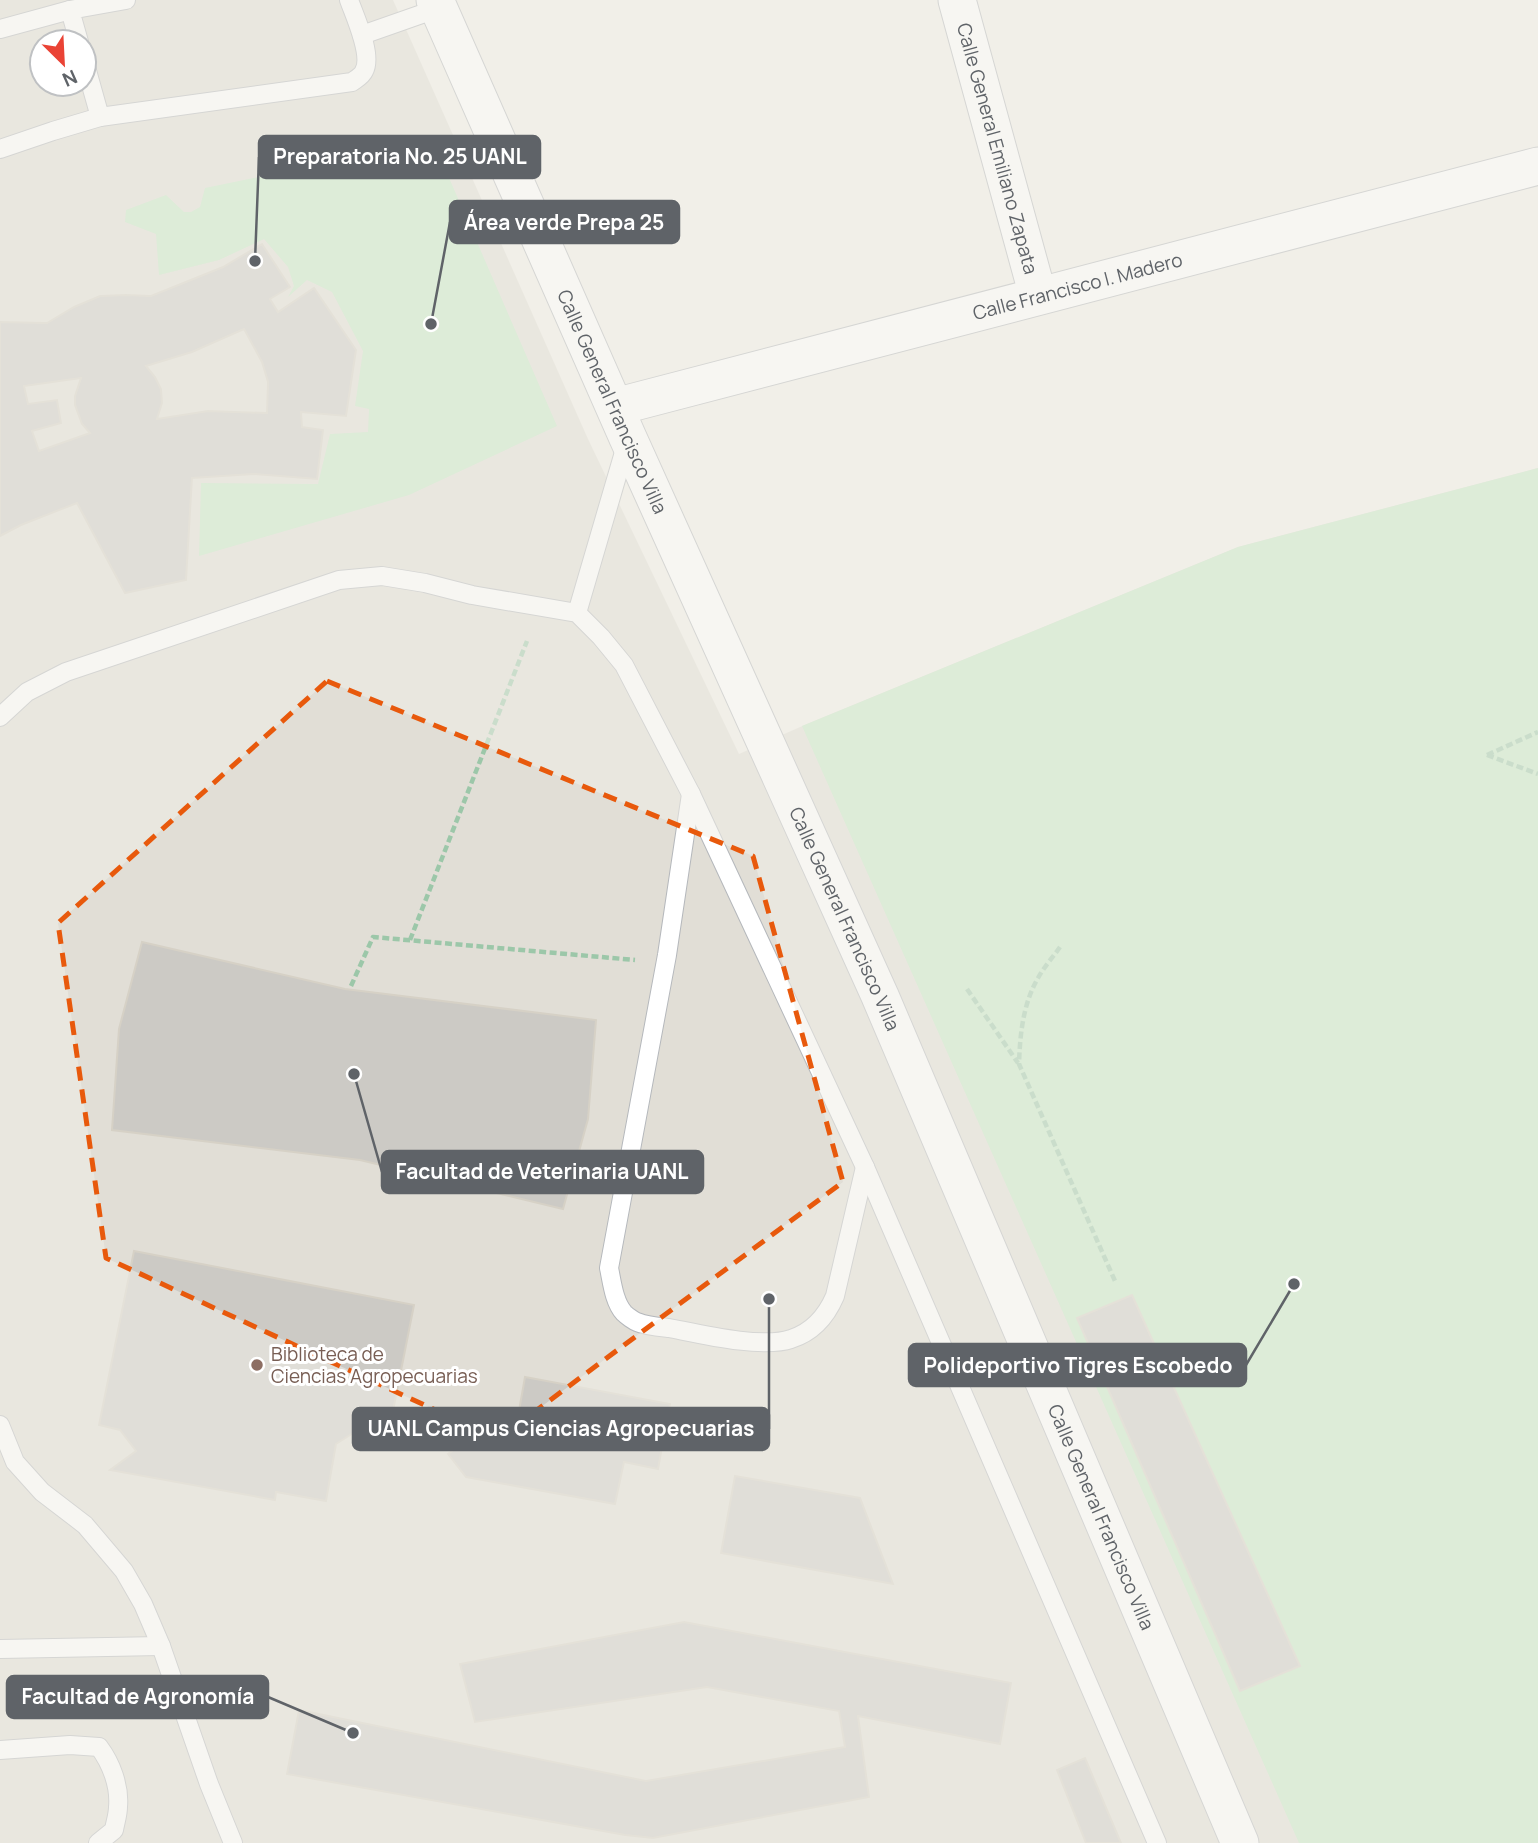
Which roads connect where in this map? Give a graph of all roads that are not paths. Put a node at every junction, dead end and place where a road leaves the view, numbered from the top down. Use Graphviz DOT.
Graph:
graph roads {
  1 [pos="126,0"];
  2 [pos="349,0"];
  3 [pos="957,0"];
  4 [pos="437,4"];
  5 [pos="70,10"];
  6 [pos="75,28"];
  7 [pos="0,29"];
  8 [pos="362,35"];
  9 [pos="95,98"];
  10 [pos="100,117"];
  11 [pos="0,149"];
  12 [pos="1538,166"];
  13 [pos="1038,296"];
  14 [pos="621,422"];
  15 [pos="577,613"];
  16 [pos="0,717"];
  17 [pos="691,794"];
  18 [pos="865,1167"];
  19 [pos="0,1425"];
  20 [pos="161,1646"];
  21 [pos="0,1649"];
  22 [pos="0,1750"];
  23 [pos="98,1843"];
  24 [pos="233,1843"];
  25 [pos="1157,1843"];
  26 [pos="1240,1843"];
  1 -- 5 [label="lane"];
  2 -- 8 [label="lane"];
  3 -- 13 [label="street, Calle General Emiliano Zapata"];
  4 -- 8 [label="lane"];
  4 -- 14 [label="street, Calle General Francisco Villa"];
  5 -- 6 [label="lane"];
  5 -- 7 [label="lane"];
  8 -- 10 [label="lane"];
  9 -- 10 [label="lane"];
  10 -- 11 [label="lane"];
  12 -- 13 [label="street, Calle Francisco I. Madero"];
  13 -- 14 [label="street, Calle Francisco I. Madero"];
  14 -- 15 [label="lane"];
  14 -- 26 [label="street, Calle General Francisco Villa"];
  15 -- 16 [label="lane"];
  15 -- 17 [label="lane"];
  17 -- 18 [label="lane"];
  17 -- 18 [label="lane"];
  18 -- 25 [label="lane"];
  19 -- 20 [label="lane"];
  20 -- 21 [label="lane"];
  20 -- 24 [label="lane"];
  22 -- 23 [label="lane"];
}
